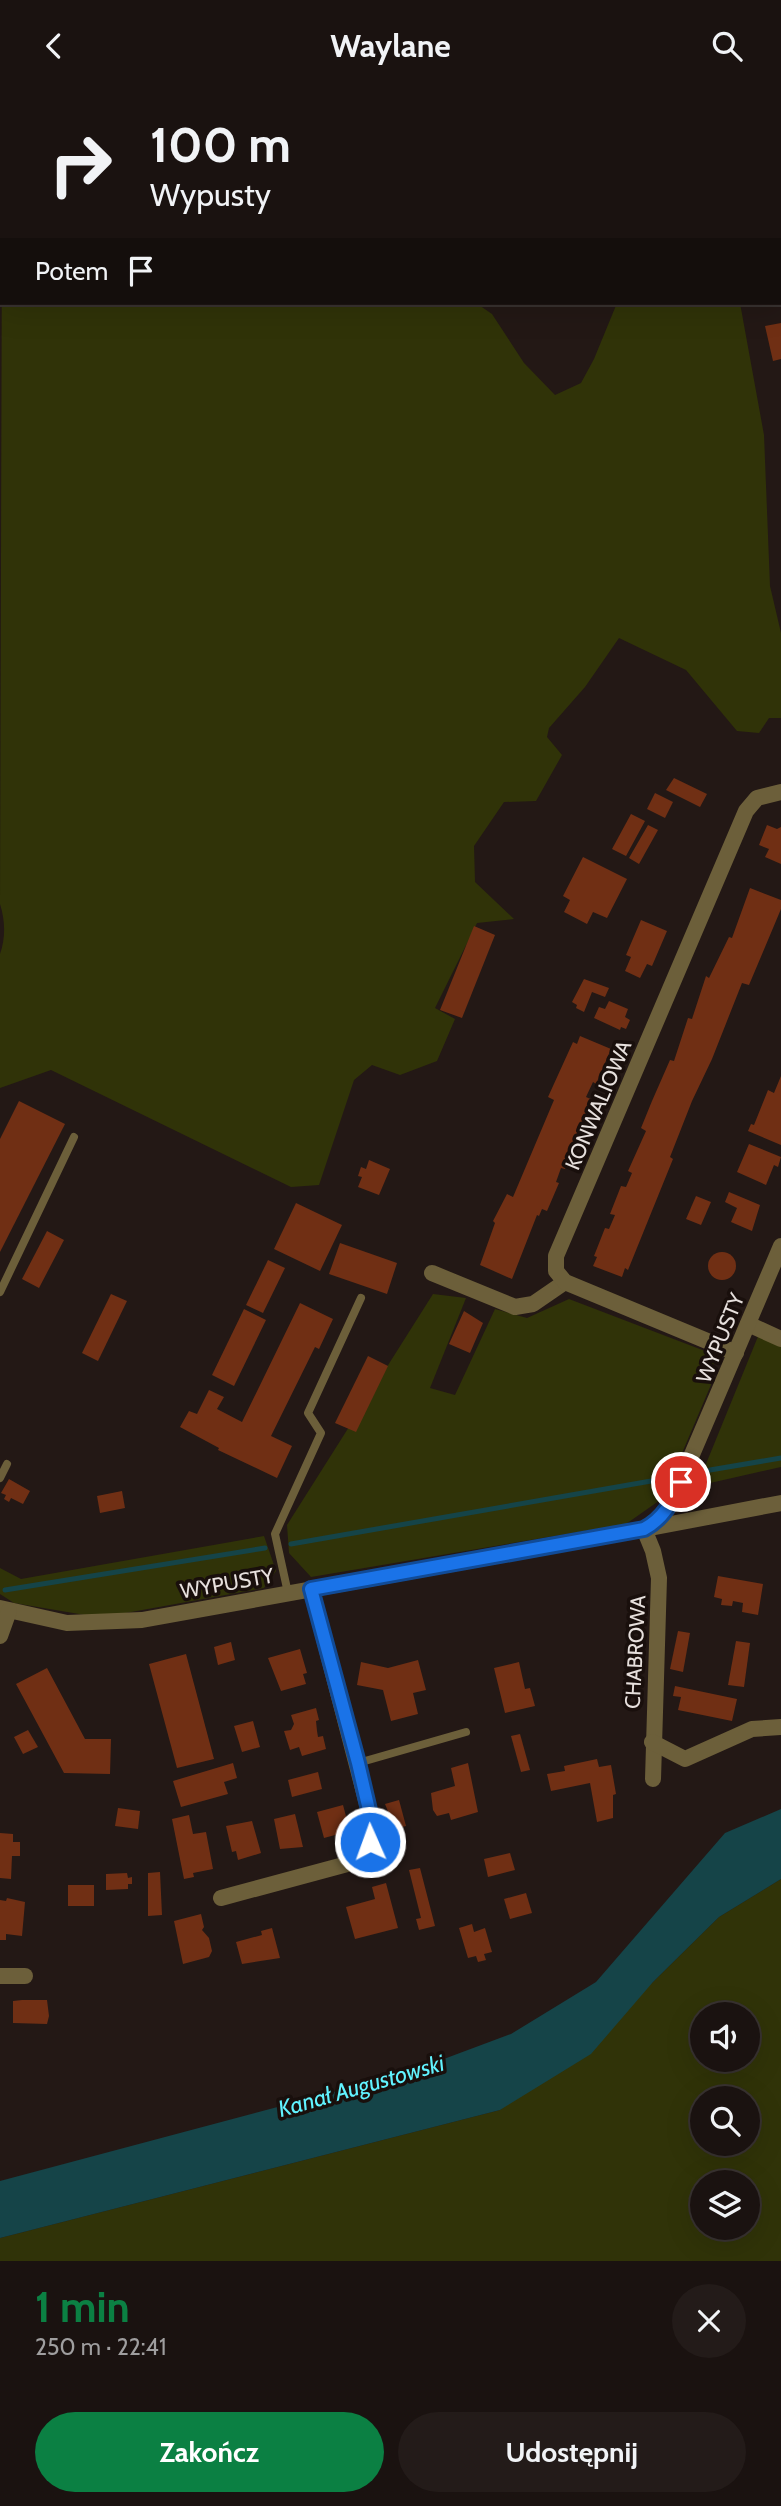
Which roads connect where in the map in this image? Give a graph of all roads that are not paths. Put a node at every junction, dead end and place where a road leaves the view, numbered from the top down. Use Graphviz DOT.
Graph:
graph roads {
  1 [pos="781,792"];
  2 [pos="74,1136"];
  3 [pos="781,1246"];
  4 [pos="432,1273"];
  5 [pos="565,1282"];
  6 [pos="0,1292"];
  7 [pos="361,1297"];
  8 [pos="748,1324"];
  9 [pos="781,1339"];
  10 [pos="736,1353"];
  11 [pos="7,1464"];
  12 [pos="0,1478"];
  13 [pos="781,1503"];
  14 [pos="644,1529"];
  15 [pos="311,1589"];
  16 [pos="288,1593"];
  17 [pos="5,1609"];
  18 [pos="0,1636"];
  19 [pos="781,1727"];
  20 [pos="466,1732"];
  21 [pos="652,1742"];
  22 [pos="358,1763"];
  23 [pos="653,1779"];
  24 [pos="221,1898"];
  25 [pos="0,1976"];
  26 [pos="25,1976"];
  1 -- 5 [label="street, KONWALIOWA"];
  2 -- 6 [label="lane"];
  3 -- 8 [label="street, WYPUSTY"];
  4 -- 5 [label="street"];
  5 -- 10 [label="street"];
  7 -- 16 [label="lane"];
  8 -- 9 [label="street"];
  8 -- 10 [label="street, WYPUSTY"];
  10 -- 14 [label="street, WYPUSTY"];
  11 -- 12 [label="lane"];
  13 -- 14 [label="street"];
  14 -- 15 [label="street, WYPUSTY"];
  14 -- 21 [label="street, CHABROWA"];
  15 -- 16 [label="street, WYPUSTY"];
  15 -- 22 [label="street"];
  16 -- 17 [label="street, WYPUSTY"];
  17 -- 18 [label="street"];
  19 -- 21 [label="street"];
  20 -- 22 [label="lane"];
  21 -- 23 [label="street, CHABROWA"];
  22 -- 24 [label="street"];
  25 -- 26 [label="street"];
}
